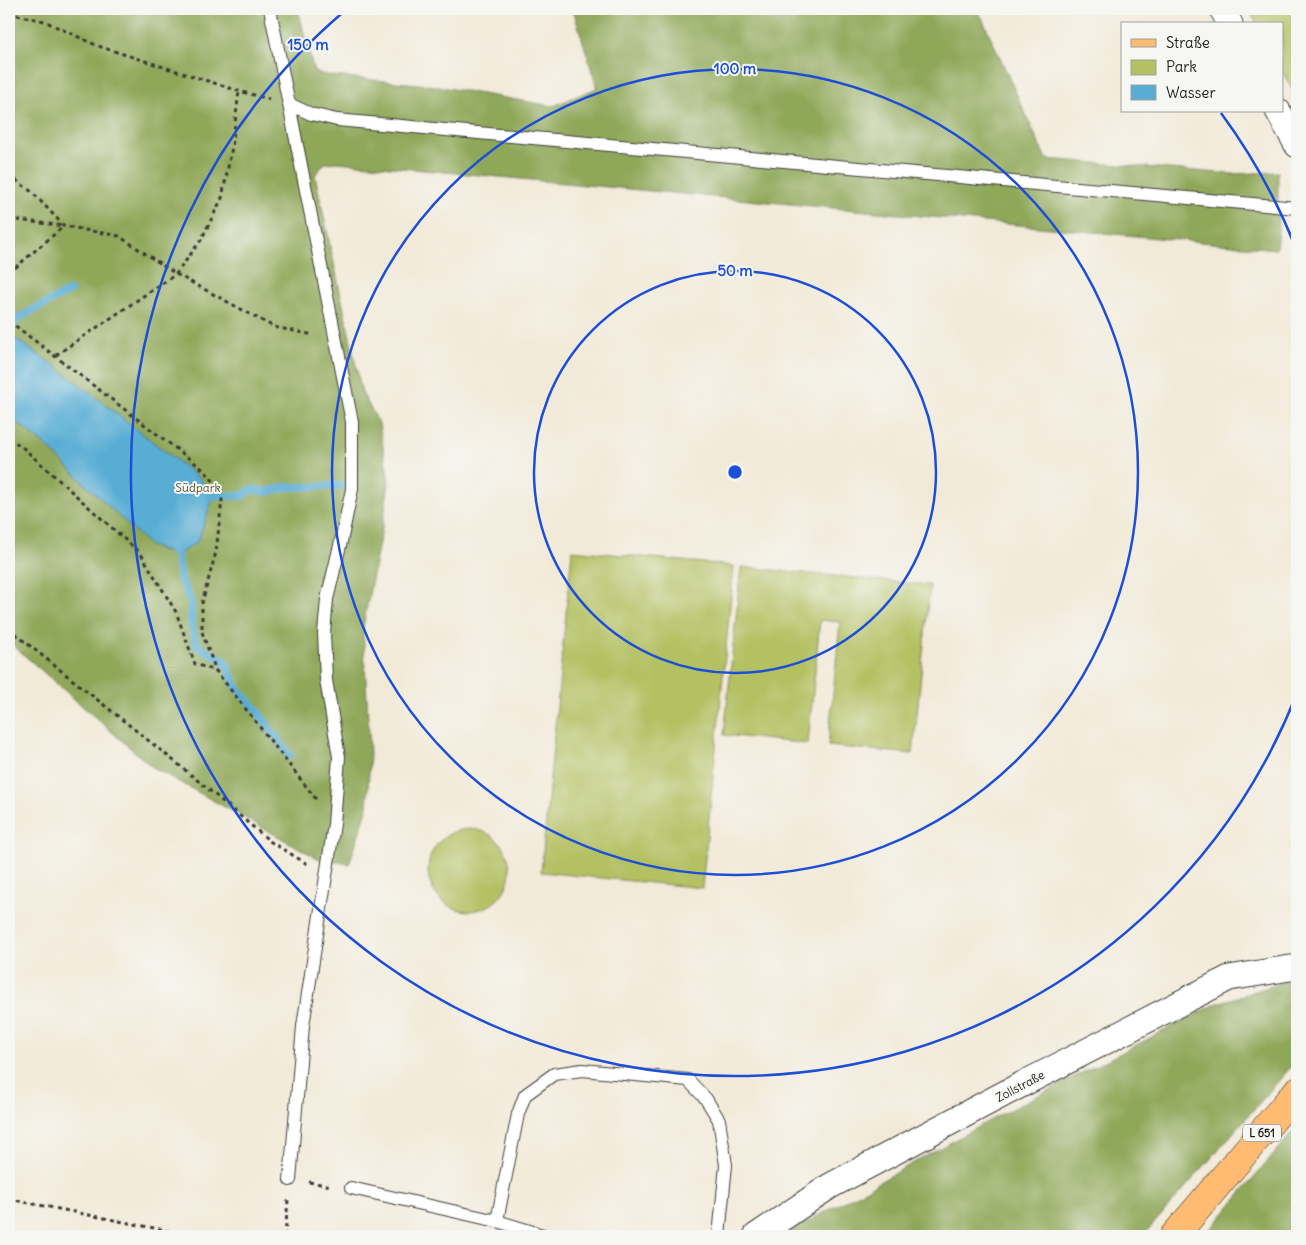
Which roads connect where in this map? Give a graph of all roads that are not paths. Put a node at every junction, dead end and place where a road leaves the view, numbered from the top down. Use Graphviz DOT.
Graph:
graph roads {
  1 [pos="270,9"];
  2 [pos="1222,9"];
  3 [pos="1229,22"];
  4 [pos="289,104"];
  5 [pos="1279,112"];
  6 [pos="1297,146"];
  7 [pos="1297,208"];
  8 [pos="1297,968"];
  9 [pos="1297,1091"];
  10 [pos="290,1180"];
  11 [pos="351,1188"];
  12 [pos="496,1220"];
  13 [pos="546,1236"];
  14 [pos="719,1236"];
  15 [pos="756,1236"];
  16 [pos="1174,1236"];
  1 -- 4 [label="lane"];
  2 -- 3 [label="street"];
  4 -- 7 [label="lane"];
  4 -- 10 [label="lane"];
  5 -- 6 [label="street"];
  8 -- 15 [label="street, Zollstraße"];
  9 -- 16 [label="main road, L 651"];
  11 -- 12 [label="lane"];
  12 -- 13 [label="lane"];
  12 -- 14 [label="lane"];
}
